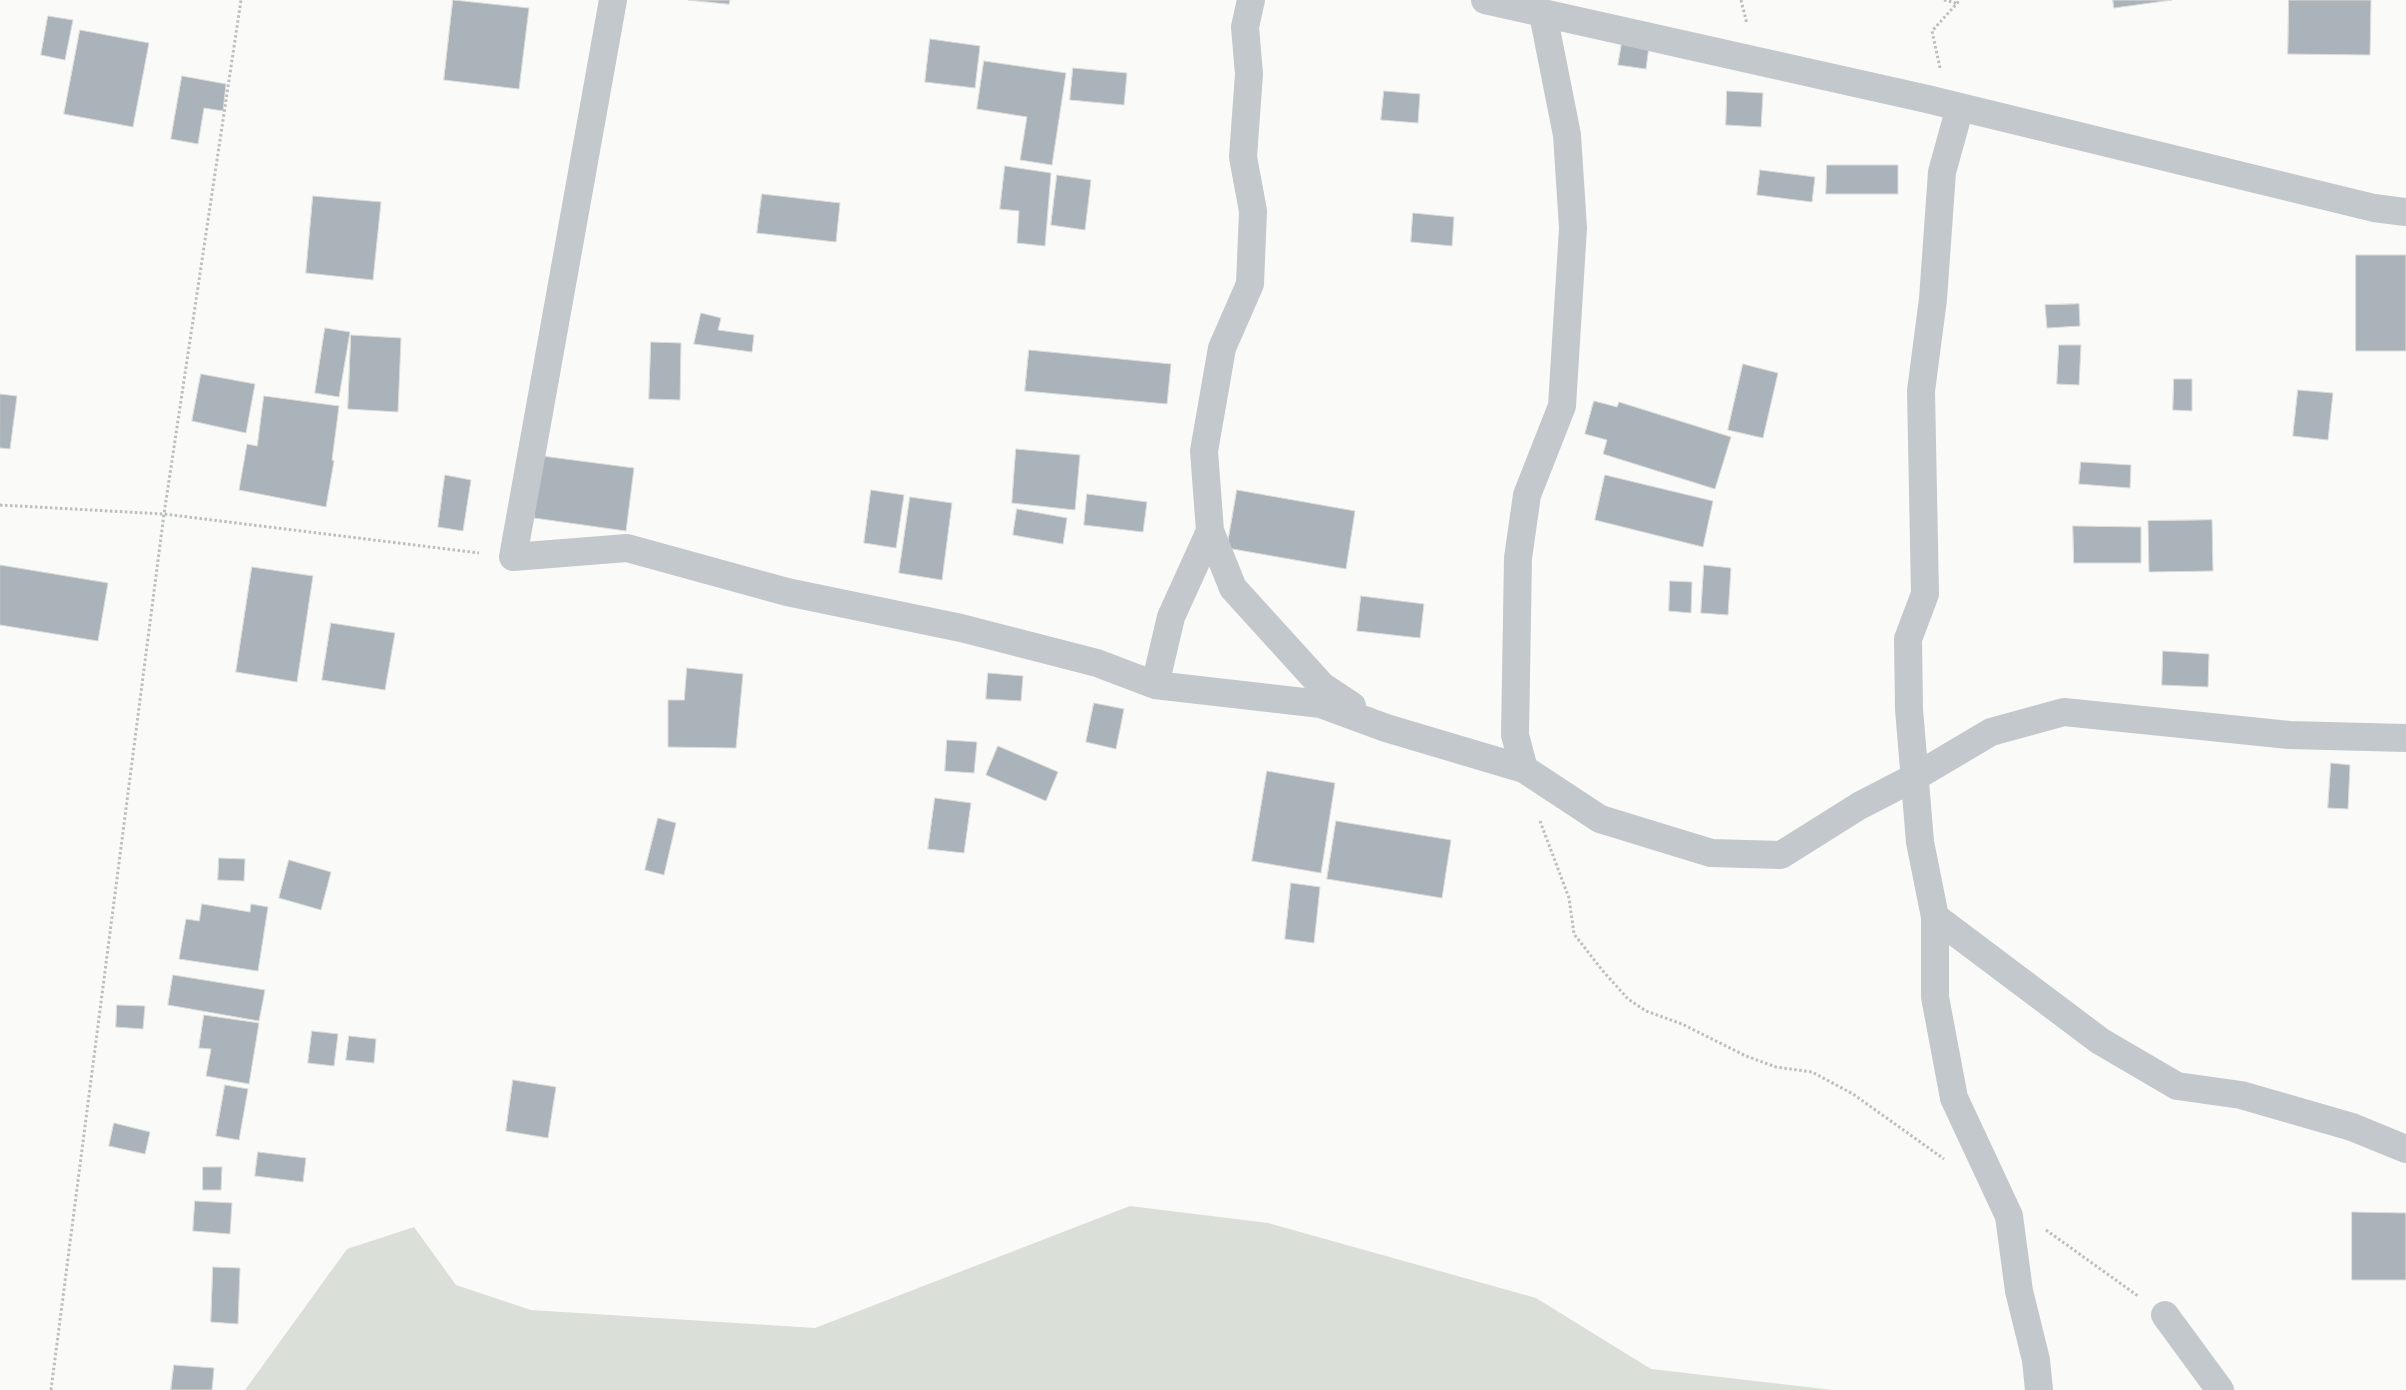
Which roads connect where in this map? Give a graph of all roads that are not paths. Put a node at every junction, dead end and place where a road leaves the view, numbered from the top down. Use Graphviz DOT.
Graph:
graph roads {
  1 [pos="613,0"];
  2 [pos="1251,0"];
  3 [pos="1485,0"];
  4 [pos="1543,14"];
  5 [pos="1954,105"];
  6 [pos="2406,212"];
  7 [pos="1210,531"];
  8 [pos="1155,684"];
  9 [pos="1386,728"];
  10 [pos="2406,738"];
  11 [pos="1526,771"];
  12 [pos="1915,777"];
  13 [pos="1935,918"];
  14 [pos="2406,1149"];
  15 [pos="2165,1316"];
  16 [pos="2039,1390"];
  17 [pos="2220,1390"];
  1 -- 8 [label="street"];
  2 -- 7 [label="street"];
  3 -- 4 [label="street"];
  4 -- 5 [label="street"];
  4 -- 11 [label="street"];
  5 -- 6 [label="street"];
  5 -- 12 [label="street"];
  7 -- 8 [label="street"];
  7 -- 9 [label="street"];
  8 -- 9 [label="street"];
  9 -- 11 [label="street"];
  10 -- 12 [label="street"];
  11 -- 12 [label="street"];
  12 -- 13 [label="street"];
  13 -- 14 [label="street"];
  13 -- 16 [label="street"];
  15 -- 17 [label="street"];
}
